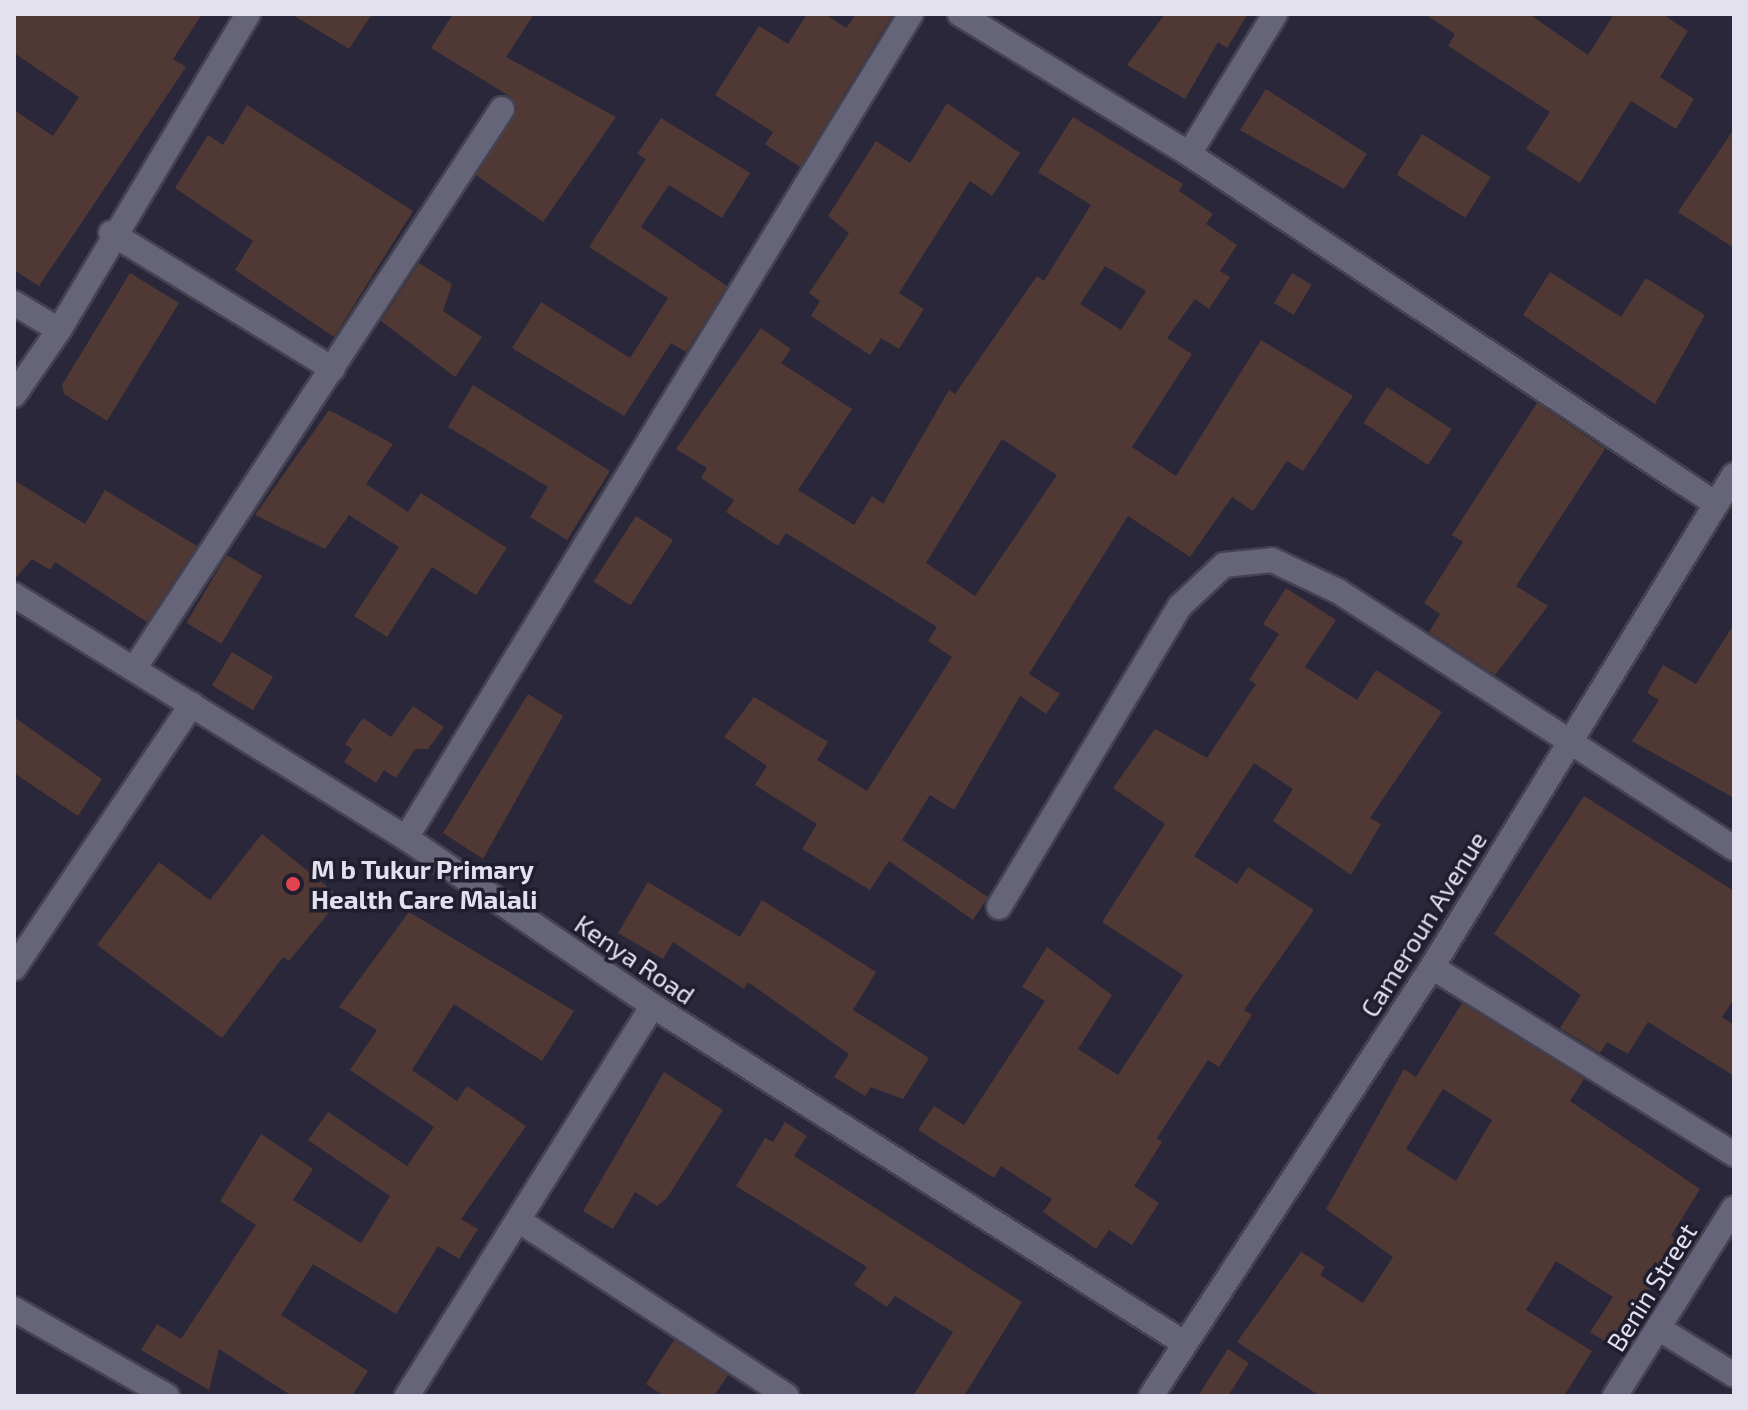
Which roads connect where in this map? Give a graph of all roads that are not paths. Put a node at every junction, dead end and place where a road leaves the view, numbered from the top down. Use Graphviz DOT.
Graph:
graph roads {
  1 [pos="248,14"];
  2 [pos="911,14"];
  3 [pos="960,14"];
  4 [pos="1275,14"];
  5 [pos="502,109"];
  6 [pos="1189,154"];
  7 [pos="111,233"];
  8 [pos="14,303"];
  9 [pos="59,330"];
  10 [pos="333,369"];
  11 [pos="14,395"];
  12 [pos="1734,475"];
  13 [pos="1716,504"];
  14 [pos="14,595"];
  15 [pos="134,669"];
  16 [pos="192,704"];
  17 [pos="1568,742"];
  18 [pos="406,838"];
  19 [pos="1734,848"];
  20 [pos="999,907"];
  21 [pos="1432,967"];
  22 [pos="14,968"];
  23 [pos="653,1006"];
  24 [pos="1734,1154"];
  25 [pos="1734,1208"];
  26 [pos="518,1220"];
  27 [pos="14,1309"];
  28 [pos="1658,1328"];
  29 [pos="1184,1343"];
  30 [pos="1734,1375"];
  31 [pos="167,1396"];
  32 [pos="407,1396"];
  33 [pos="787,1396"];
  34 [pos="1151,1396"];
  35 [pos="1615,1396"];
  1 -- 7 [label="street"];
  2 -- 18 [label="street"];
  3 -- 6 [label="street"];
  4 -- 6 [label="street"];
  5 -- 10 [label="street"];
  6 -- 13 [label="street"];
  7 -- 9 [label="street"];
  7 -- 10 [label="street"];
  8 -- 9 [label="street"];
  9 -- 11 [label="street"];
  10 -- 15 [label="street"];
  12 -- 13 [label="street, Cameroun Avenue"];
  13 -- 17 [label="street, Cameroun Avenue"];
  14 -- 15 [label="street, Kenya Road"];
  15 -- 16 [label="street, Kenya Road"];
  16 -- 18 [label="street, Kenya Road"];
  16 -- 22 [label="street"];
  17 -- 19 [label="street"];
  17 -- 20 [label="street"];
  17 -- 21 [label="street, Cameroun Avenue"];
  18 -- 23 [label="street, Kenya Road"];
  21 -- 24 [label="street"];
  21 -- 29 [label="street, Cameroun Avenue"];
  23 -- 26 [label="street"];
  23 -- 29 [label="street, Kenya Road"];
  25 -- 28 [label="street, Benin Street"];
  26 -- 32 [label="street"];
  26 -- 33 [label="street"];
  27 -- 31 [label="street"];
  28 -- 30 [label="street"];
  28 -- 35 [label="street, Benin Street"];
  29 -- 34 [label="street, Cameroun Avenue"];
}
